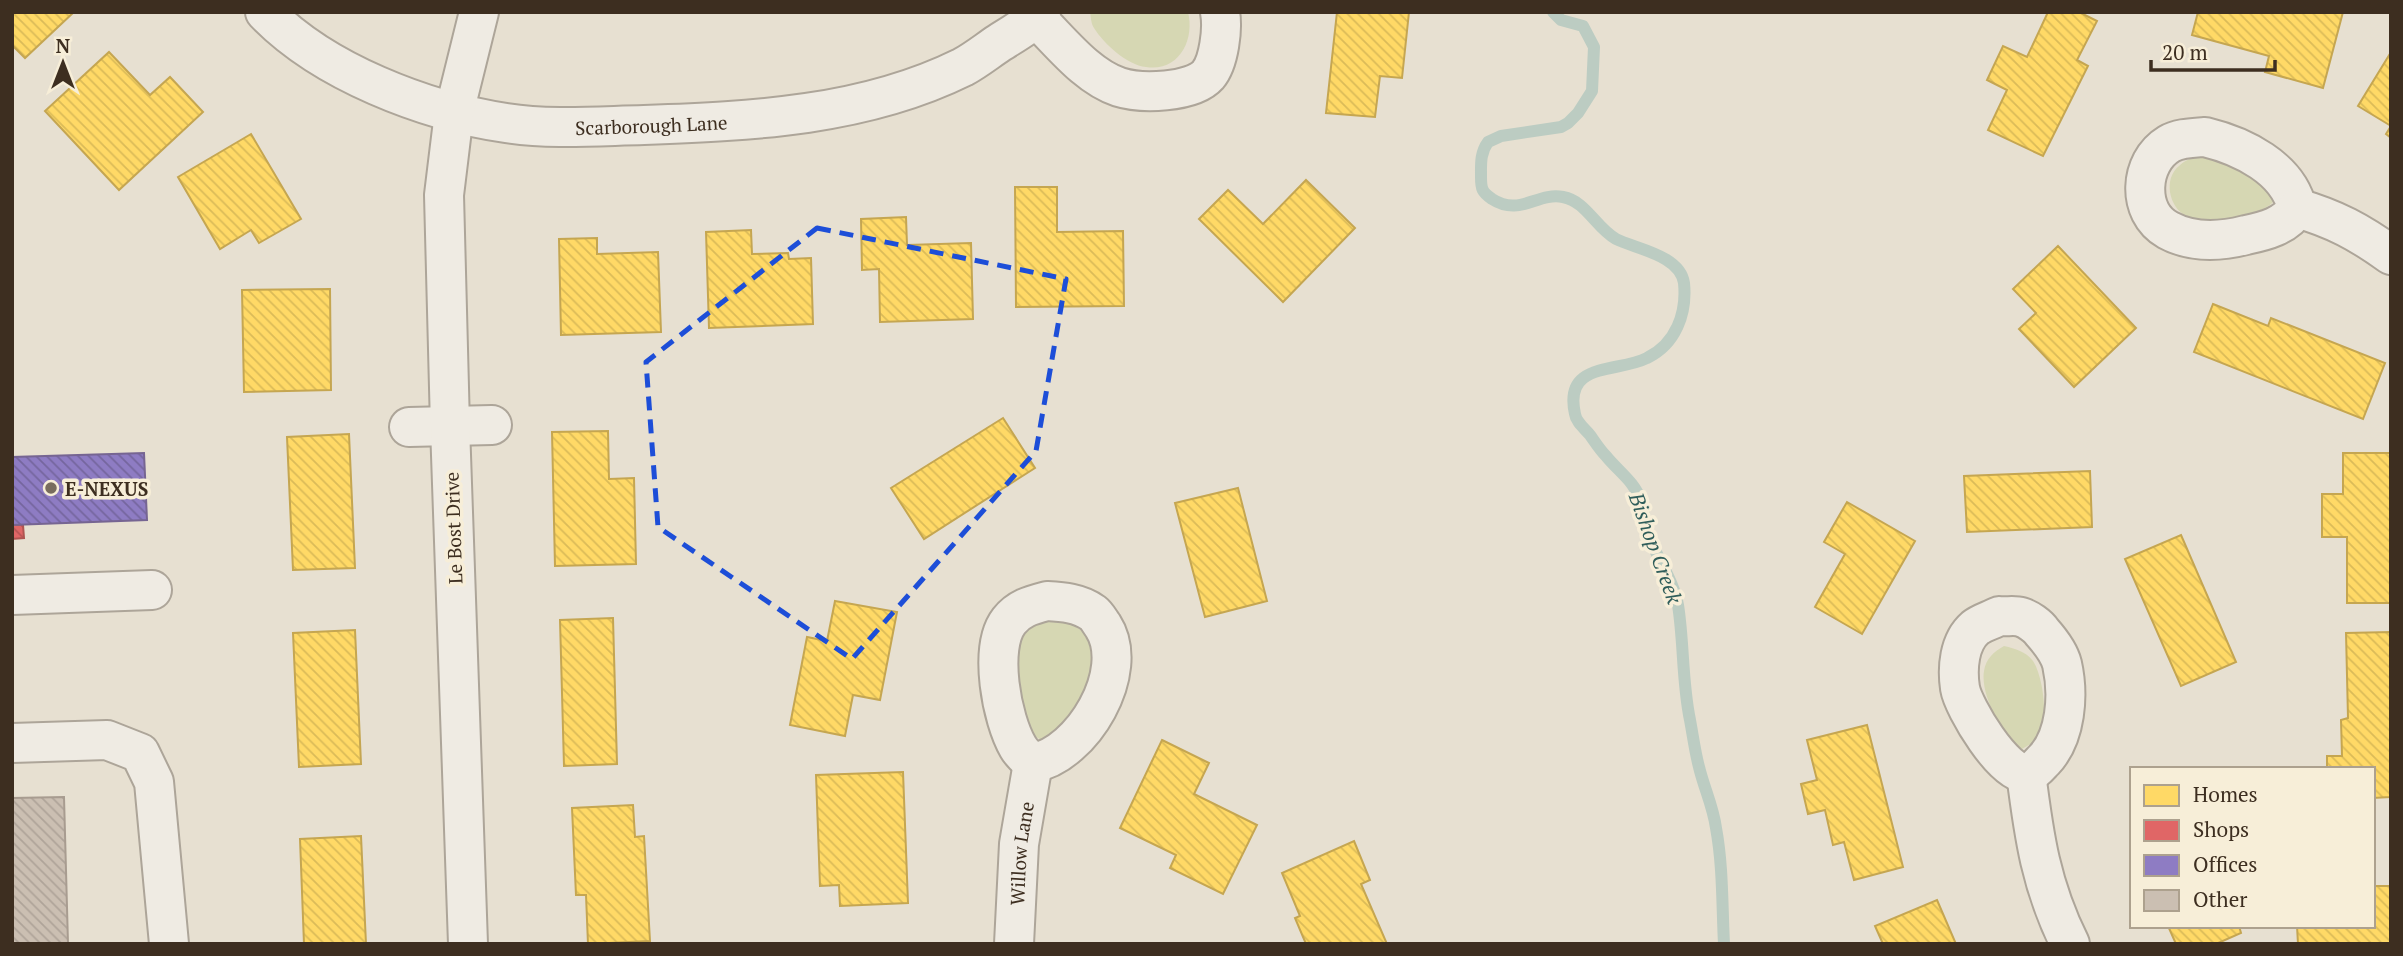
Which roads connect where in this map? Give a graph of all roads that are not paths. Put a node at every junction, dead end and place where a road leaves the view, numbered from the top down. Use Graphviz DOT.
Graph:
graph roads {
  1 [pos="265,12"];
  2 [pos="479,12"];
  3 [pos="1220,12"];
  4 [pos="1039,15"];
  5 [pos="454,113"];
  6 [pos="2297,208"];
  7 [pos="2391,255"];
  8 [pos="492,425"];
  9 [pos="450,426"];
  10 [pos="409,427"];
  11 [pos="152,590"];
  12 [pos="12,595"];
  13 [pos="12,743"];
  14 [pos="1033,763"];
  15 [pos="2026,773"];
  16 [pos="169,944"];
  17 [pos="468,944"];
  18 [pos="1014,944"];
  19 [pos="2070,944"];
  1 -- 5 [label="street, Scarborough Lane"];
  2 -- 5 [label="street, Le Bost Drive"];
  3 -- 4 [label="street"];
  4 -- 5 [label="street, Scarborough Lane"];
  5 -- 9 [label="street, Le Bost Drive"];
  6 -- 7 [label="street"];
  8 -- 9 [label="street"];
  9 -- 10 [label="street"];
  9 -- 17 [label="street, Le Bost Drive"];
  11 -- 12 [label="street"];
  13 -- 16 [label="street"];
  14 -- 18 [label="street, Willow Lane"];
  15 -- 19 [label="street"];
}
